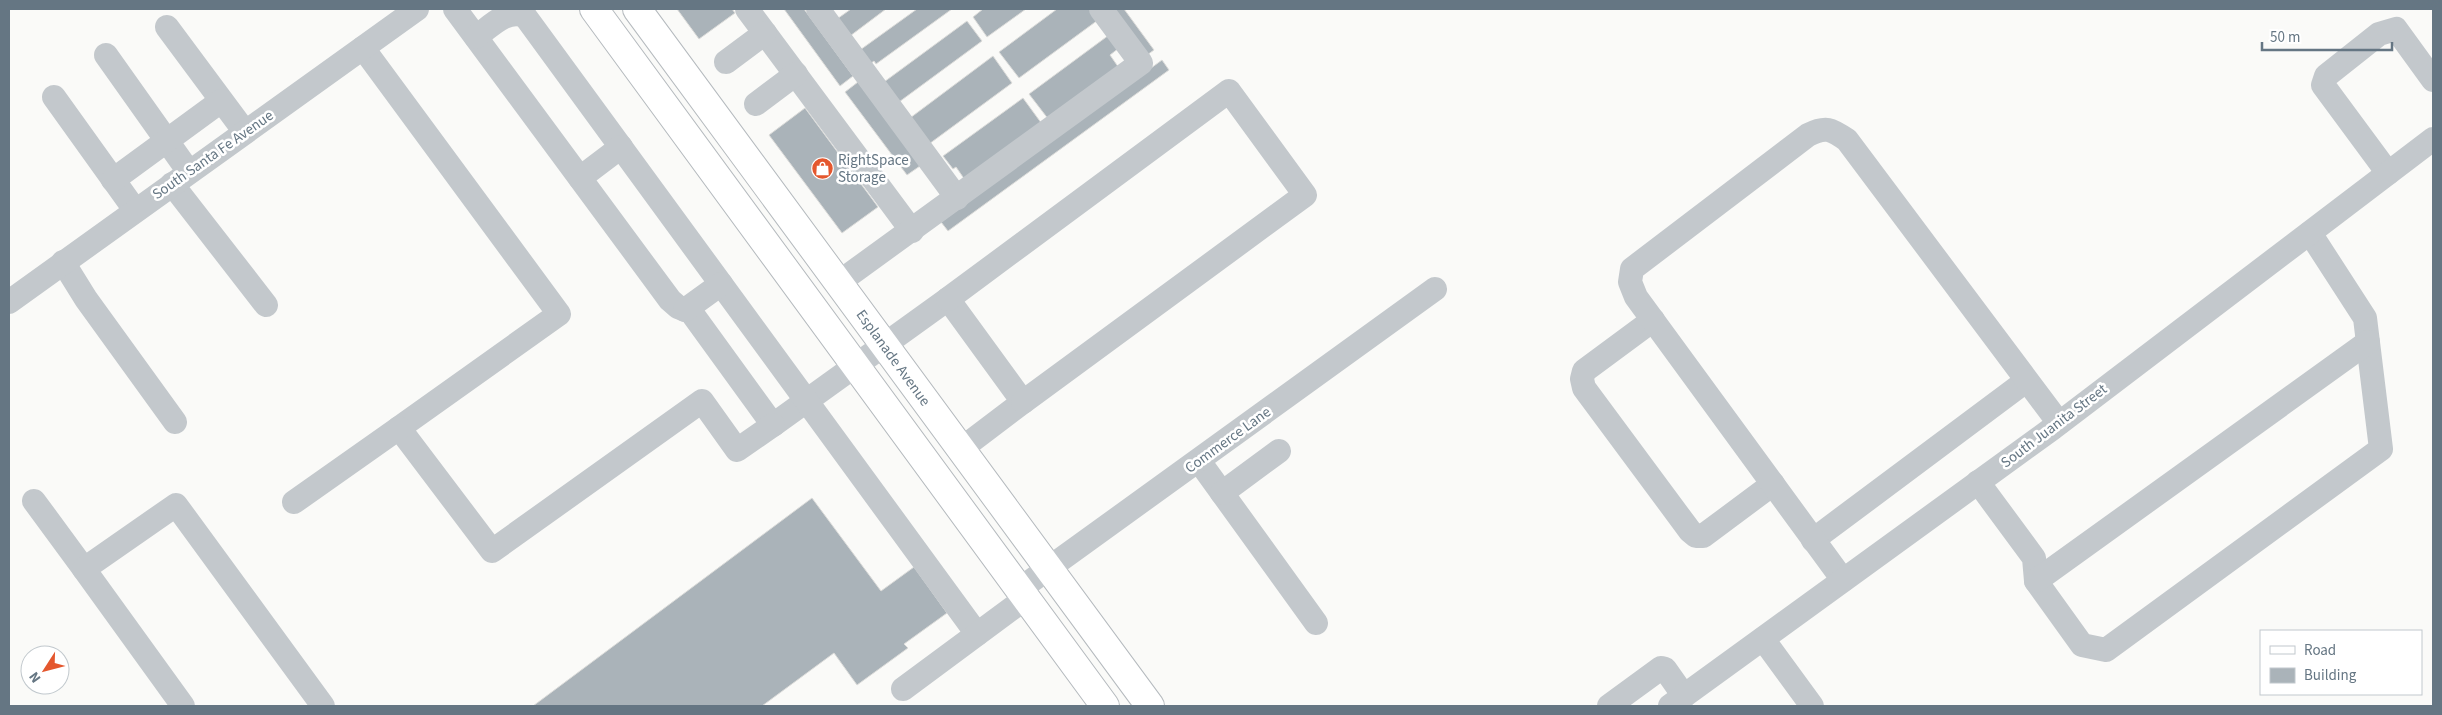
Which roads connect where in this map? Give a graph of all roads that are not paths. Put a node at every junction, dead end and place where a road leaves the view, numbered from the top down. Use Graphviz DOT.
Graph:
graph roads {
  1 [pos="418,9"];
  2 [pos="455,9"];
  3 [pos="594,9"];
  4 [pos="637,9"];
  5 [pos="747,9"];
  6 [pos="818,9"];
  7 [pos="1101,9"];
  8 [pos="392,16"];
  9 [pos="167,27"];
  10 [pos="765,33"];
  11 [pos="476,37"];
  12 [pos="363,48"];
  13 [pos="106,55"];
  14 [pos="726,62"];
  15 [pos="796,74"];
  16 [pos="2433,80"];
  17 [pos="54,97"];
  18 [pos="222,101"];
  19 [pos="756,104"];
  20 [pos="245,132"];
  21 [pos="2433,140"];
  22 [pos="167,142"];
  23 [pos="621,148"];
  24 [pos="2388,174"];
  25 [pos="180,178"];
  26 [pos="580,178"];
  27 [pos="113,180"];
  28 [pos="772,193"];
  29 [pos="957,198"];
  30 [pos="135,210"];
  31 [pos="743,212"];
  32 [pos="912,231"];
  33 [pos="2310,233"];
  34 [pos="63,262"];
  35 [pos="838,283"];
  36 [pos="721,284"];
  37 [pos="1435,288"];
  38 [pos="948,298"];
  39 [pos="9,302"];
  40 [pos="266,305"];
  41 [pos="685,310"];
  42 [pos="1653,320"];
  43 [pos="2368,342"];
  44 [pos="884,344"];
  45 [pos="856,366"];
  46 [pos="2026,381"];
  47 [pos="806,401"];
  48 [pos="1023,402"];
  49 [pos="175,422"];
  50 [pos="2059,423"];
  51 [pos="773,425"];
  52 [pos="399,428"];
  53 [pos="960,449"];
  54 [pos="1279,451"];
  55 [pos="1199,461"];
  56 [pos="1978,482"];
  57 [pos="1772,484"];
  58 [pos="1222,493"];
  59 [pos="34,501"];
  60 [pos="294,502"];
  61 [pos="1813,540"];
  62 [pos="84,569"];
  63 [pos="1048,569"];
  64 [pos="1843,580"];
  65 [pos="2036,581"];
  66 [pos="1023,594"];
  67 [pos="1316,623"];
  68 [pos="978,634"];
  69 [pos="1763,638"];
  70 [pos="903,689"];
  71 [pos="1677,701"];
  72 [pos="183,706"];
  73 [pos="323,706"];
  74 [pos="1105,706"];
  75 [pos="1150,706"];
  76 [pos="1608,706"];
  77 [pos="1812,706"];
  1 -- 8 [label="street, South Santa Fe Avenue"];
  2 -- 11 [label="street"];
  3 -- 31 [label="main road"];
  4 -- 28 [label="main road, Esplanade Avenue"];
  5 -- 10 [label="street"];
  6 -- 29 [label="street"];
  7 -- 29 [label="street"];
  8 -- 12 [label="street, South Santa Fe Avenue"];
  9 -- 18 [label="street"];
  10 -- 14 [label="street"];
  10 -- 15 [label="street"];
  11 -- 23 [label="street"];
  11 -- 26 [label="street"];
  12 -- 20 [label="street, South Santa Fe Avenue"];
  12 -- 52 [label="street"];
  13 -- 22 [label="street"];
  15 -- 19 [label="street"];
  15 -- 32 [label="street"];
  16 -- 24 [label="street"];
  17 -- 27 [label="street"];
  18 -- 20 [label="street"];
  18 -- 22 [label="street"];
  20 -- 25 [label="street, South Santa Fe Avenue"];
  21 -- 24 [label="street, South Juanita Street"];
  22 -- 25 [label="street"];
  22 -- 27 [label="street"];
  23 -- 26 [label="street"];
  23 -- 36 [label="street"];
  24 -- 33 [label="street, South Juanita Street"];
  25 -- 30 [label="street, South Santa Fe Avenue"];
  25 -- 40 [label="street"];
  26 -- 41 [label="street"];
  27 -- 30 [label="street"];
  28 -- 31 [label="main road"];
  28 -- 35 [label="main road, Esplanade Avenue"];
  29 -- 32 [label="street"];
  30 -- 34 [label="street, South Santa Fe Avenue"];
  31 -- 45 [label="main road"];
  32 -- 35 [label="street"];
  33 -- 43 [label="street"];
  33 -- 50 [label="street, South Juanita Street"];
  34 -- 39 [label="street, South Santa Fe Avenue"];
  34 -- 49 [label="street"];
  35 -- 44 [label="main road, Esplanade Avenue"];
  36 -- 41 [label="street"];
  36 -- 47 [label="street"];
  37 -- 55 [label="street, Commerce Lane"];
  38 -- 44 [label="street"];
  38 -- 48 [label="street"];
  38 -- 48 [label="street"];
  41 -- 51 [label="street"];
  42 -- 46 [label="street"];
  42 -- 57 [label="street"];
  42 -- 57 [label="street"];
  43 -- 65 [label="street"];
  43 -- 65 [label="street"];
  44 -- 45 [label="street"];
  44 -- 53 [label="main road, Esplanade Avenue"];
  45 -- 47 [label="street"];
  45 -- 66 [label="main road"];
  46 -- 50 [label="street"];
  46 -- 61 [label="street"];
  47 -- 51 [label="street"];
  47 -- 68 [label="street"];
  48 -- 53 [label="street"];
  50 -- 56 [label="street, South Juanita Street"];
  51 -- 52 [label="street"];
  52 -- 60 [label="street"];
  53 -- 63 [label="main road, Esplanade Avenue"];
  54 -- 58 [label="street"];
  55 -- 58 [label="street"];
  55 -- 63 [label="street, Commerce Lane"];
  56 -- 64 [label="street, South Juanita Street"];
  56 -- 65 [label="street"];
  57 -- 61 [label="street"];
  58 -- 67 [label="street"];
  59 -- 62 [label="street"];
  61 -- 64 [label="street"];
  62 -- 72 [label="street"];
  62 -- 73 [label="street"];
  63 -- 66 [label="street, Commerce Lane"];
  63 -- 75 [label="main road, Esplanade Avenue"];
  64 -- 69 [label="street, South Juanita Street"];
  66 -- 68 [label="street, Commerce Lane"];
  66 -- 74 [label="main road"];
  68 -- 70 [label="street, Commerce Lane"];
  69 -- 71 [label="street, South Juanita Street"];
  69 -- 77 [label="street"];
  71 -- 76 [label="street"];
}
